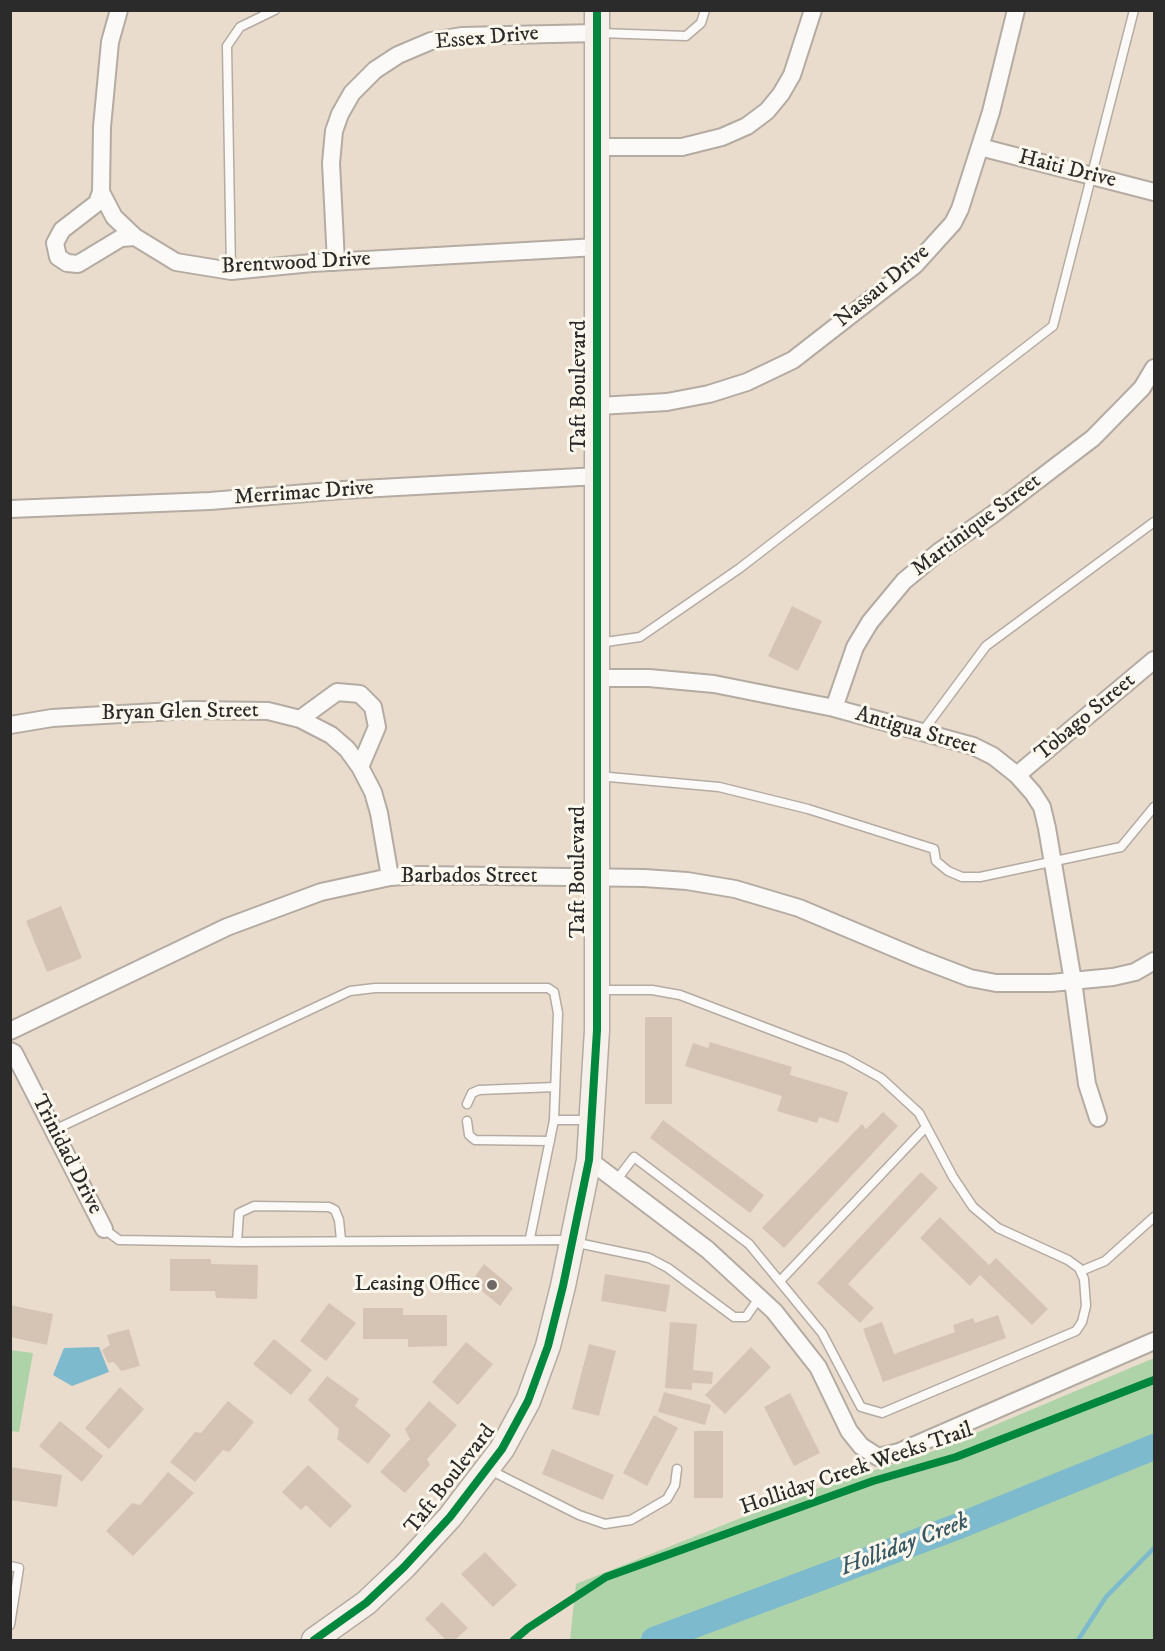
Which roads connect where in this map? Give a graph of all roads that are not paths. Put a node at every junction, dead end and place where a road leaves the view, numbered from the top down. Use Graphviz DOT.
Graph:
graph roads {
  1 [pos="119,10"];
  2 [pos="275,10"];
  3 [pos="705,10"];
  4 [pos="813,10"];
  5 [pos="1016,10"];
  6 [pos="1134,10"];
  7 [pos="597,22"];
  8 [pos="597,147"];
  9 [pos="980,147"];
  10 [pos="1094,176"];
  11 [pos="101,192"];
  12 [pos="1155,192"];
  13 [pos="135,237"];
  14 [pos="597,247"];
  15 [pos="336,262"];
  16 [pos="231,271"];
  17 [pos="1155,368"];
  18 [pos="599,406"];
  19 [pos="598,476"];
  20 [pos="10,509"];
  21 [pos="1155,522"];
  22 [pos="598,644"];
  23 [pos="1155,660"];
  24 [pos="598,678"];
  25 [pos="834,708"];
  26 [pos="300,719"];
  27 [pos="10,725"];
  28 [pos="923,731"];
  29 [pos="360,767"];
  30 [pos="598,776"];
  31 [pos="1017,776"];
  32 [pos="1155,807"];
  33 [pos="1053,860"];
  34 [pos="390,877"];
  35 [pos="597,878"];
  36 [pos="1155,961"];
  37 [pos="1073,981"];
  38 [pos="597,990"];
  39 [pos="10,1031"];
  40 [pos="10,1051"];
  41 [pos="555,1087"];
  42 [pos="467,1104"];
  43 [pos="1098,1118"];
  44 [pos="554,1120"];
  45 [pos="592,1120"];
  46 [pos="467,1121"];
  47 [pos="927,1127"];
  48 [pos="54,1130"];
  49 [pos="550,1141"];
  50 [pos="589,1160"];
  51 [pos="615,1182"];
  52 [pos="1155,1217"];
  53 [pos="104,1229"];
  54 [pos="530,1238"];
  55 [pos="341,1240"];
  56 [pos="573,1241"];
  57 [pos="237,1242"];
  58 [pos="1081,1271"];
  59 [pos="780,1281"];
  60 [pos="759,1298"];
  61 [pos="1155,1341"];
  62 [pos="487,1468"];
  63 [pos="677,1469"];
  64 [pos="10,1566"];
  65 [pos="10,1625"];
  66 [pos="314,1641"];
  1 -- 11 [label="street, Brentwood Drive"];
  2 -- 16 [label="lane"];
  3 -- 7 [label="lane"];
  4 -- 8 [label="street"];
  5 -- 9 [label="street, Nassau Drive"];
  6 -- 10 [label="lane"];
  7 -- 8 [label="street, Taft Boulevard"];
  7 -- 15 [label="street, Essex Drive"];
  8 -- 14 [label="street, Taft Boulevard"];
  9 -- 10 [label="street, Haiti Drive"];
  9 -- 18 [label="street, Nassau Drive"];
  10 -- 12 [label="street, Haiti Drive"];
  10 -- 22 [label="lane"];
  11 -- 13 [label="street, Brentwood Drive"];
  11 -- 13 [label="street"];
  13 -- 16 [label="street, Brentwood Drive"];
  14 -- 15 [label="street, Brentwood Drive"];
  14 -- 18 [label="street, Taft Boulevard"];
  15 -- 16 [label="street, Brentwood Drive"];
  17 -- 25 [label="street, Martinique Street"];
  18 -- 19 [label="street, Taft Boulevard"];
  19 -- 20 [label="street, Merrimac Drive"];
  19 -- 22 [label="street, Taft Boulevard"];
  21 -- 28 [label="lane"];
  22 -- 24 [label="street, Taft Boulevard"];
  23 -- 31 [label="street, Tobago Street"];
  24 -- 25 [label="street, Antigua Street"];
  24 -- 30 [label="street, Taft Boulevard"];
  25 -- 28 [label="street, Antigua Street"];
  26 -- 27 [label="street, Bryan Glen Street"];
  26 -- 29 [label="street, Bryan Glen Street"];
  26 -- 29 [label="street"];
  28 -- 31 [label="street, Antigua Street"];
  29 -- 34 [label="street, Bryan Glen Street"];
  30 -- 33 [label="lane"];
  30 -- 35 [label="street, Taft Boulevard"];
  31 -- 33 [label="street, Antigua Street"];
  32 -- 33 [label="lane"];
  33 -- 37 [label="street, Antigua Street"];
  34 -- 35 [label="street, Barbados Street"];
  34 -- 39 [label="street, Barbados Street"];
  35 -- 37 [label="street, Barbados Street"];
  35 -- 38 [label="street, Taft Boulevard"];
  36 -- 37 [label="street, Barbados Street"];
  37 -- 43 [label="street, Antigua Street"];
  38 -- 45 [label="street, Taft Boulevard"];
  38 -- 47 [label="lane"];
  40 -- 48 [label="street, Trinidad Drive"];
  41 -- 42 [label="lane"];
  41 -- 44 [label="lane"];
  41 -- 48 [label="lane"];
  44 -- 45 [label="lane"];
  44 -- 49 [label="lane"];
  45 -- 50 [label="street, Taft Boulevard"];
  46 -- 49 [label="lane"];
  47 -- 58 [label="lane"];
  47 -- 59 [label="lane"];
  48 -- 53 [label="street, Trinidad Drive"];
  49 -- 54 [label="lane"];
  50 -- 51 [label="street"];
  50 -- 56 [label="street, Taft Boulevard"];
  51 -- 59 [label="lane"];
  51 -- 60 [label="street"];
  52 -- 58 [label="lane"];
  53 -- 57 [label="lane"];
  54 -- 55 [label="lane"];
  54 -- 56 [label="lane"];
  55 -- 57 [label="lane"];
  55 -- 57 [label="lane"];
  56 -- 60 [label="lane"];
  56 -- 62 [label="street, Taft Boulevard"];
  58 -- 59 [label="lane"];
  60 -- 61 [label="street"];
  62 -- 63 [label="lane"];
  62 -- 66 [label="street, Taft Boulevard"];
  64 -- 65 [label="lane"];
}
